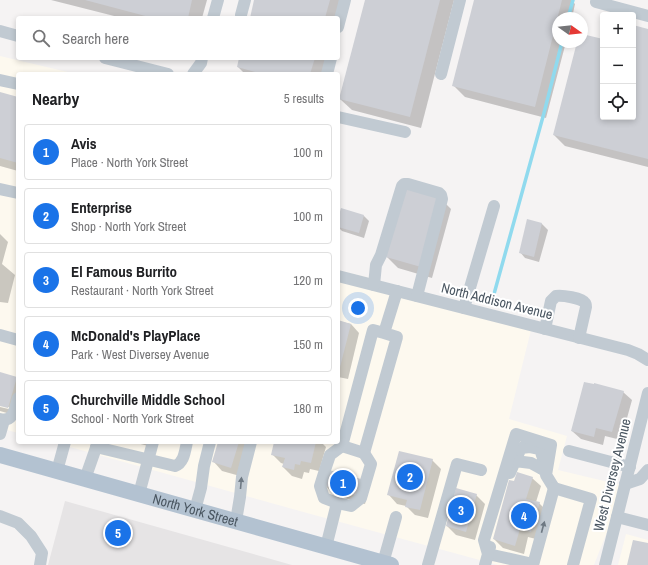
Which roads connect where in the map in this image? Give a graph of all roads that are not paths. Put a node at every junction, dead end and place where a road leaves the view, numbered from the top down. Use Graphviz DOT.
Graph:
graph roads {
  1 [pos="218,0"];
  2 [pos="245,0"];
  3 [pos="345,0"];
  4 [pos="460,0"];
  5 [pos="597,0"];
  6 [pos="241,15"];
  7 [pos="214,16"];
  8 [pos="648,16"];
  9 [pos="340,19"];
  10 [pos="0,31"];
  11 [pos="16,35"];
  12 [pos="113,60"];
  13 [pos="202,60"];
  14 [pos="330,60"];
  15 [pos="160,72"];
  16 [pos="194,72"];
  17 [pos="328,72"];
  18 [pos="441,74"];
  19 [pos="0,80"];
  20 [pos="16,84"];
  21 [pos="340,117"];
  22 [pos="405,132"];
  23 [pos="0,189"];
  24 [pos="16,193"];
  25 [pos="494,206"];
  26 [pos="340,276"];
  27 [pos="374,285"];
  28 [pos="397,291"];
  29 [pos="417,296"];
  30 [pos="464,308"];
  31 [pos="545,329"];
  32 [pos="384,333"];
  33 [pos="0,335"];
  34 [pos="579,338"];
  35 [pos="16,339"];
  36 [pos="648,360"];
  37 [pos="648,393"];
  38 [pos="16,405"];
  39 [pos="2,420"];
  40 [pos="0,434"];
  41 [pos="64,444"];
  42 [pos="97,444"];
  43 [pos="152,444"];
  44 [pos="186,444"];
  45 [pos="210,444"];
  46 [pos="250,444"];
  47 [pos="342,446"];
  48 [pos="569,451"];
  49 [pos="364,452"];
  50 [pos="0,455"];
  51 [pos="148,460"];
  52 [pos="515,461"];
  53 [pos="630,467"];
  54 [pos="481,470"];
  55 [pos="648,470"];
  56 [pos="57,471"];
  57 [pos="544,472"];
  58 [pos="85,479"];
  59 [pos="625,484"];
  60 [pos="554,488"];
  61 [pos="139,494"];
  62 [pos="337,503"];
  63 [pos="195,510"];
  64 [pos="0,516"];
  65 [pos="396,517"];
  66 [pos="617,517"];
  67 [pos="236,521"];
  68 [pos="648,526"];
  69 [pos="326,547"];
  70 [pos="486,559"];
  71 [pos="387,564"];
  72 [pos="533,564"];
  73 [pos="40,565"];
  74 [pos="428,565"];
  75 [pos="573,565"];
  76 [pos="605,565"];
  1 -- 7 [label="street"];
  2 -- 6 [label="street"];
  3 -- 9 [label="street"];
  4 -- 18 [label="street"];
  5 -- 8 [label="street"];
  10 -- 11 [label="street"];
  12 -- 15 [label="street"];
  13 -- 16 [label="street"];
  14 -- 17 [label="street"];
  19 -- 20 [label="street"];
  21 -- 22 [label="street"];
  23 -- 24 [label="street"];
  25 -- 30 [label="street"];
  26 -- 27 [label="street, North Addison Avenue"];
  27 -- 28 [label="street, North Addison Avenue"];
  27 -- 29 [label="street"];
  28 -- 29 [label="street, North Addison Avenue"];
  28 -- 32 [label="street"];
  29 -- 30 [label="street, North Addison Avenue"];
  30 -- 31 [label="street, North Addison Avenue"];
  31 -- 34 [label="street, North Addison Avenue"];
  31 -- 34 [label="street"];
  32 -- 47 [label="street"];
  32 -- 49 [label="street"];
  33 -- 35 [label="street"];
  34 -- 36 [label="street, North Addison Avenue"];
  37 -- 53 [label="street, West Diversey Avenue"];
  38 -- 39 [label="street"];
  39 -- 40 [label="street"];
  41 -- 56 [label="street"];
  42 -- 51 [label="street"];
  42 -- 58 [label="street"];
  43 -- 51 [label="street"];
  44 -- 51 [label="street"];
  45 -- 63 [label="street"];
  67 -- 46 [label="street, one-way"];
  47 -- 49 [label="street"];
  47 -- 62 [label="street"];
  48 -- 53 [label="street"];
  49 -- 62 [label="street"];
  50 -- 56 [label="main road, North York Street"];
  51 -- 61 [label="street"];
  52 -- 57 [label="street"];
  52 -- 57 [label="street"];
  52 -- 70 [label="street"];
  53 -- 59 [label="street, West Diversey Avenue"];
  54 -- 74 [label="street"];
  55 -- 59 [label="street"];
  56 -- 58 [label="main road, North York Street"];
  57 -- 60 [label="street"];
  57 -- 70 [label="street"];
  58 -- 61 [label="main road, North York Street"];
  59 -- 66 [label="street, West Diversey Avenue"];
  72 -- 60 [label="street, one-way"];
  60 -- 75 [label="street"];
  61 -- 63 [label="main road, North York Street"];
  62 -- 69 [label="street"];
  63 -- 67 [label="main road, North York Street"];
  64 -- 73 [label="street"];
  65 -- 71 [label="street"];
  66 -- 68 [label="street"];
  66 -- 76 [label="street, West Diversey Avenue"];
  67 -- 69 [label="main road, North York Street"];
  69 -- 71 [label="main road, North York Street"];
  70 -- 72 [label="street"];
}
